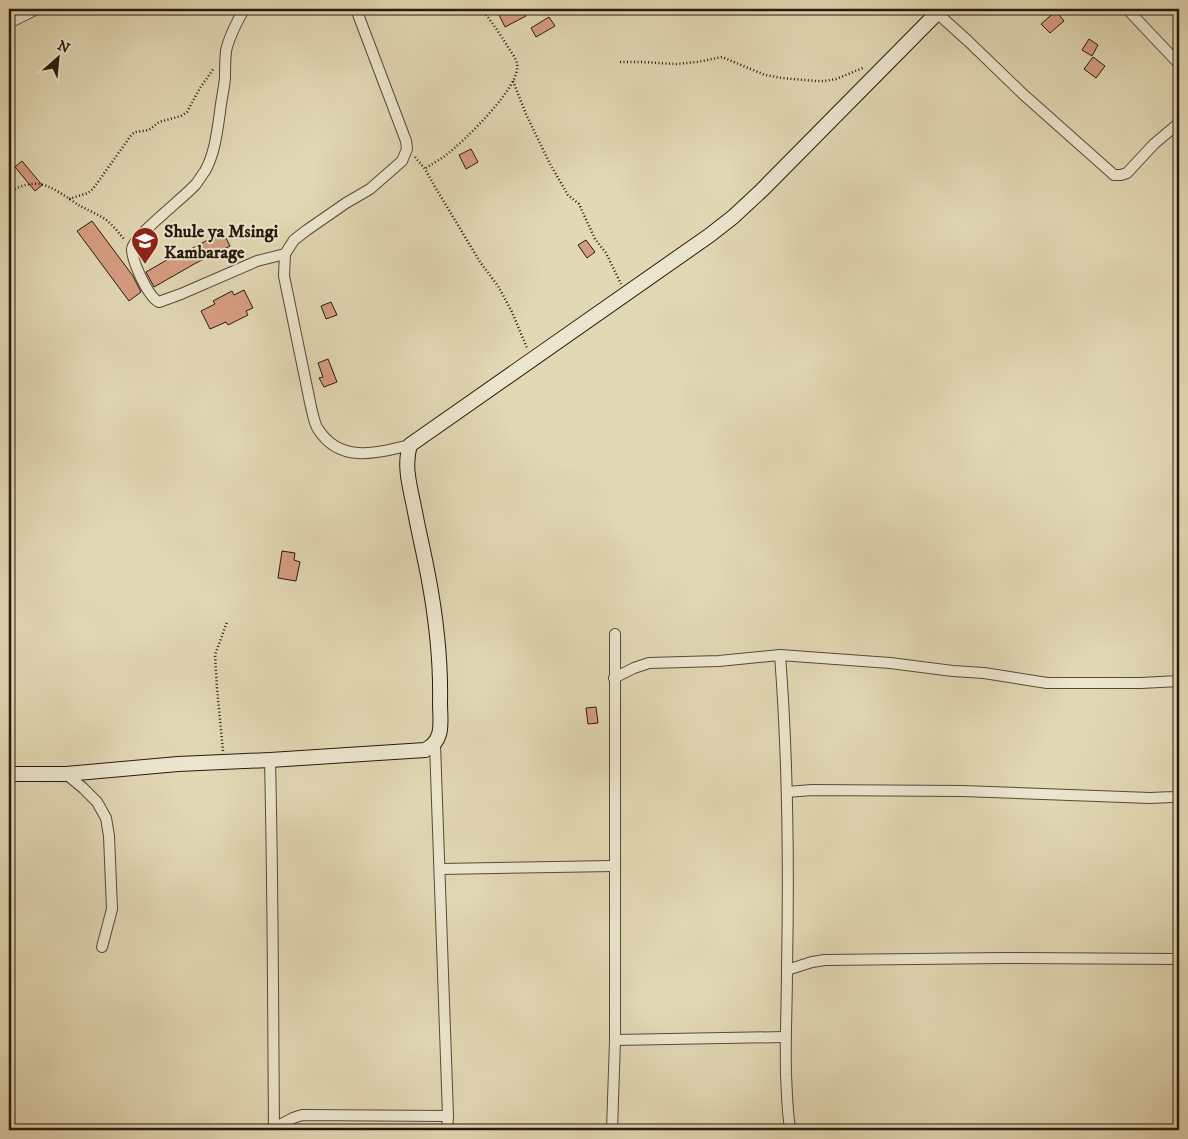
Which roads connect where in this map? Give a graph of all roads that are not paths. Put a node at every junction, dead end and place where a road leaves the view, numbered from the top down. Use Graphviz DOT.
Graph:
graph roads {
  1 [pos="37,9"];
  2 [pos="244,9"];
  3 [pos="356,9"];
  4 [pos="1127,9"];
  5 [pos="939,11"];
  6 [pos="9,23"];
  7 [pos="1179,64"];
  8 [pos="1179,123"];
  9 [pos="285,254"];
  10 [pos="410,445"];
  11 [pos="615,634"];
  12 [pos="780,655"];
  13 [pos="614,678"];
  14 [pos="1179,681"];
  15 [pos="435,744"];
  16 [pos="270,760"];
  17 [pos="9,774"];
  18 [pos="66,774"];
  19 [pos="787,792"];
  20 [pos="1179,794"];
  21 [pos="614,866"];
  22 [pos="440,868"];
  23 [pos="102,947"];
  24 [pos="1179,959"];
  25 [pos="788,970"];
  26 [pos="785,1037"];
  27 [pos="615,1040"];
  28 [pos="448,1116"];
  29 [pos="274,1129"];
  30 [pos="791,1129"];
  31 [pos="447,1130"];
  32 [pos="612,1130"];
  1 -- 6 [label="street"];
  2 -- 9 [label="street"];
  3 -- 9 [label="street"];
  4 -- 7 [label="street"];
  5 -- 8 [label="street"];
  5 -- 10 [label="street"];
  9 -- 10 [label="street"];
  10 -- 15 [label="street"];
  11 -- 13 [label="street"];
  12 -- 13 [label="street"];
  12 -- 14 [label="street"];
  12 -- 19 [label="street"];
  13 -- 21 [label="street"];
  15 -- 16 [label="street"];
  15 -- 22 [label="street"];
  16 -- 18 [label="street"];
  16 -- 29 [label="street"];
  17 -- 18 [label="street"];
  18 -- 23 [label="street"];
  19 -- 20 [label="street"];
  19 -- 25 [label="street"];
  21 -- 22 [label="street"];
  21 -- 27 [label="street"];
  22 -- 28 [label="street"];
  24 -- 25 [label="street"];
  25 -- 26 [label="street"];
  26 -- 27 [label="street"];
  26 -- 30 [label="street"];
  27 -- 32 [label="street"];
  28 -- 29 [label="street"];
  28 -- 31 [label="street"];
}
